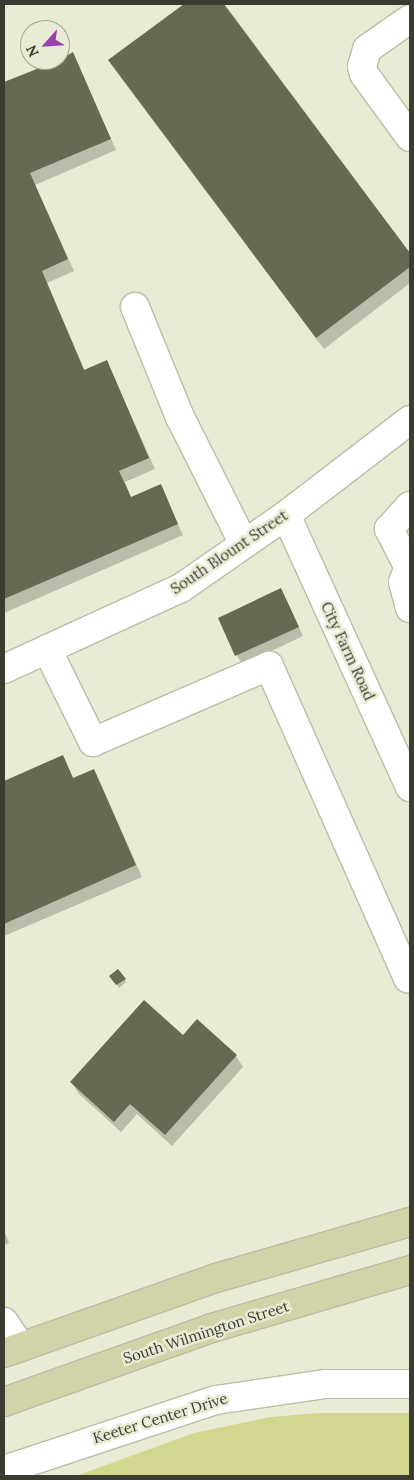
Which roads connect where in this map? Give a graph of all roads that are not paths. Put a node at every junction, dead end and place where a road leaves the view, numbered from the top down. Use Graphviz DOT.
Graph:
graph roads {
  1 [pos="410,19"];
  2 [pos="410,137"];
  3 [pos="134,306"];
  4 [pos="410,420"];
  5 [pos="410,506"];
  6 [pos="286,515"];
  7 [pos="244,544"];
  8 [pos="409,565"];
  9 [pos="410,608"];
  10 [pos="47,649"];
  11 [pos="4,669"];
  12 [pos="410,787"];
  13 [pos="408,978"];
  14 [pos="410,1222"];
  15 [pos="410,1270"];
  16 [pos="4,1322"];
  17 [pos="13,1350"];
  18 [pos="410,1384"];
  19 [pos="4,1402"];
  20 [pos="4,1470"];
  1 -- 2 [label="street"];
  3 -- 7 [label="street"];
  4 -- 6 [label="street, South Blount Street"];
  5 -- 8 [label="street"];
  6 -- 7 [label="street, South Blount Street"];
  6 -- 12 [label="street, City Farm Road"];
  7 -- 10 [label="street, South Blount Street"];
  8 -- 9 [label="street"];
  10 -- 11 [label="street, South Blount Street"];
  10 -- 13 [label="street"];
  14 -- 17 [label="main road"];
  15 -- 19 [label="main road, South Wilmington Street"];
  16 -- 17 [label="street"];
  18 -- 20 [label="street, Keeter Center Drive"];
}
